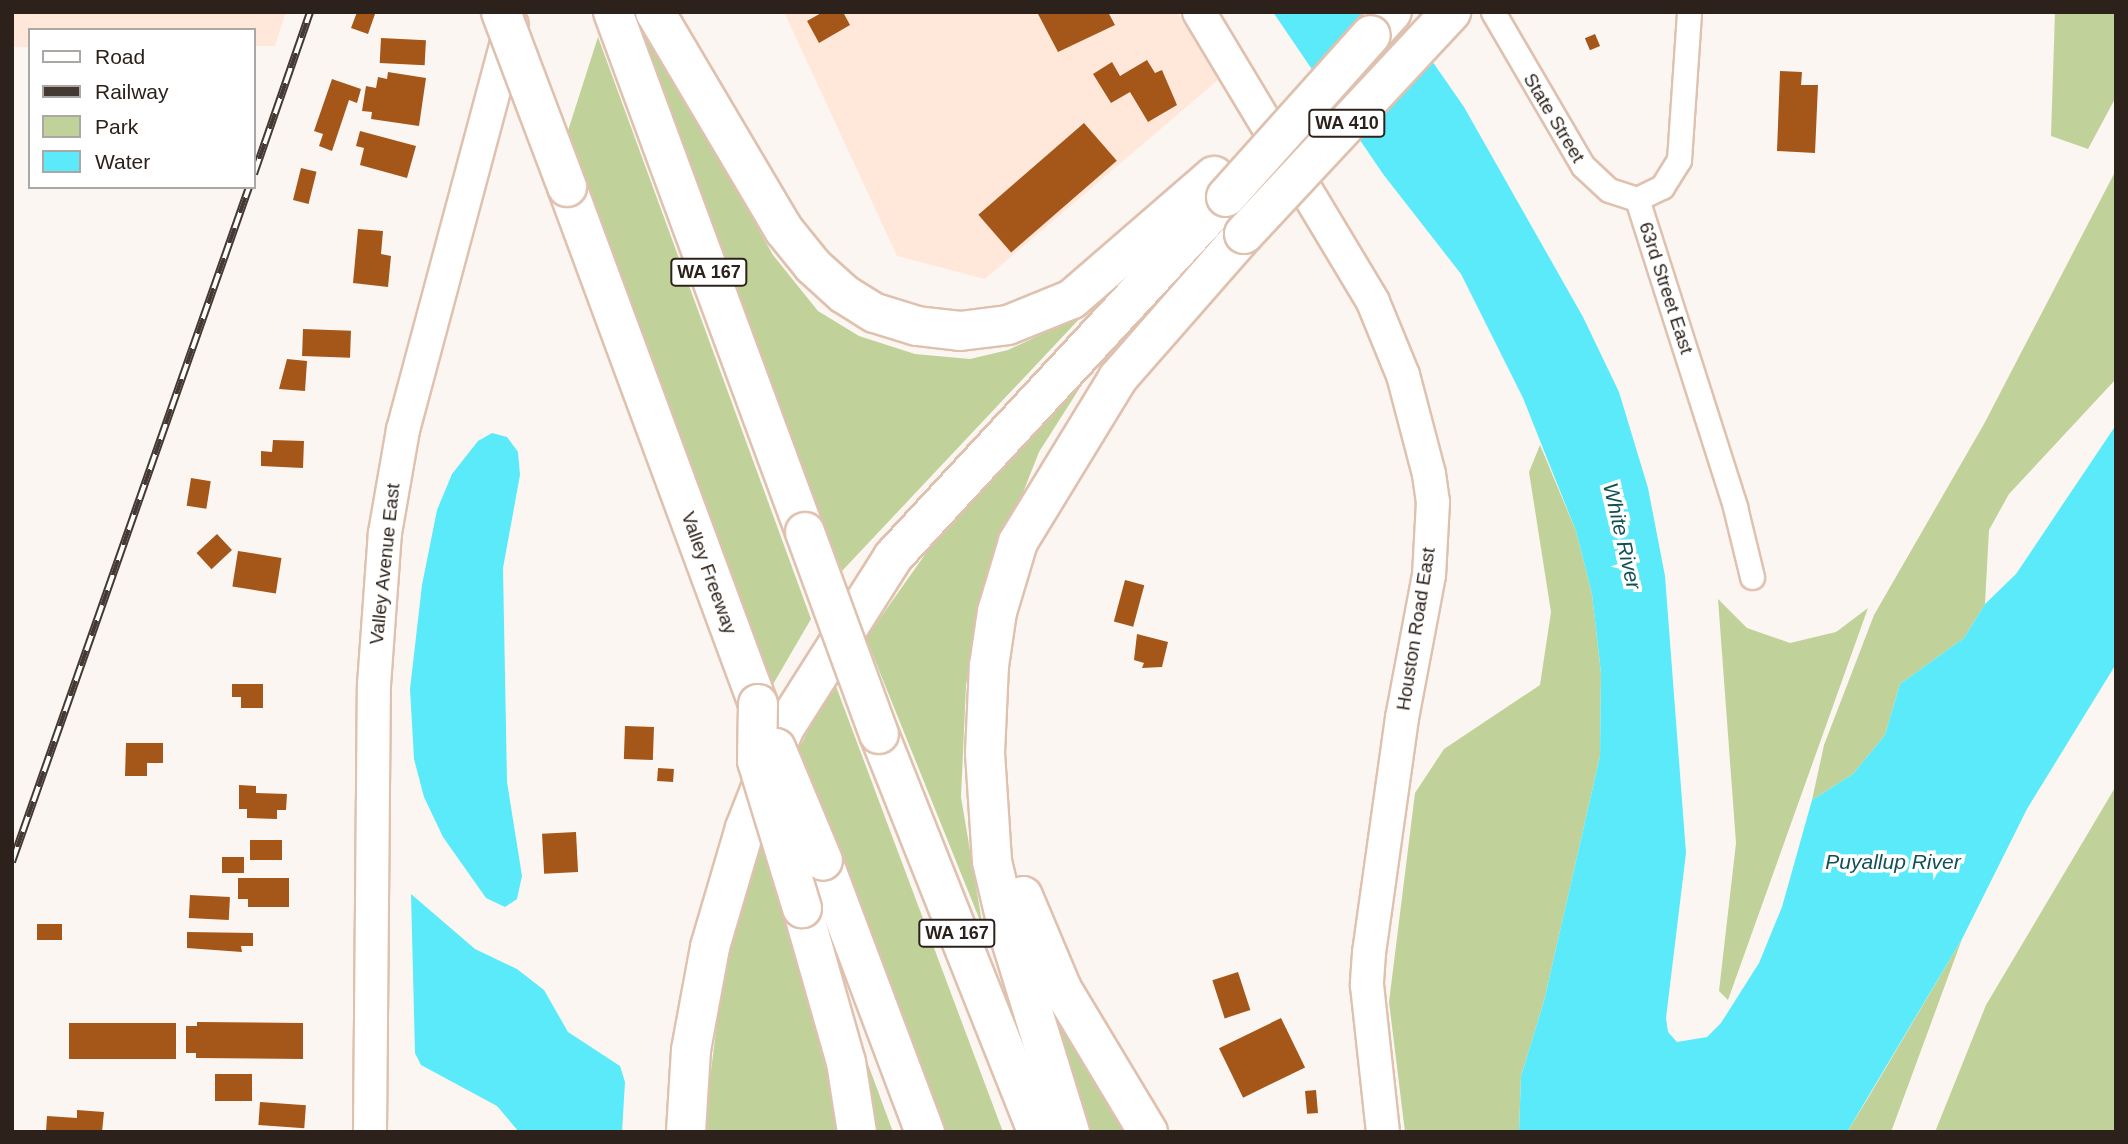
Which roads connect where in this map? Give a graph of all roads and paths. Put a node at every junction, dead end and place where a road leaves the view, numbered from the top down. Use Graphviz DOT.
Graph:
graph roads {
  1 [pos="500,12"];
  2 [pos="515,12"];
  3 [pos="613,12"];
  4 [pos="655,12"];
  5 [pos="1199,12"];
  6 [pos="1451,12"];
  7 [pos="1493,12"];
  8 [pos="1689,12"];
  9 [pos="1382,24"];
  10 [pos="1220,186"];
  11 [pos="1637,199"];
  12 [pos="1066,460"];
  13 [pos="1752,578"];
  14 [pos="758,704"];
  15 [pos="370,1132"];
  16 [pos="686,1132"];
  17 [pos="857,1132"];
  18 [pos="925,1132"];
  19 [pos="1037,1132"];
  20 [pos="1070,1132"];
  21 [pos="1148,1132"];
  22 [pos="1383,1132"];
  1 -- 14 [label="highway, Valley Freeway, bridge"];
  2 -- 15 [label="street, Valley Avenue East"];
  3 -- 19 [label="highway, WA 167, bridge"];
  4 -- 10 [label="highway"];
  5 -- 22 [label="street, Houston Road East"];
  6 -- 12 [label="highway, WA 410, bridge"];
  7 -- 11 [label="street, State Street"];
  8 -- 11 [label="street, 63rd Street East"];
  9 -- 10 [label="highway, bridge"];
  10 -- 16 [label="highway"];
  11 -- 13 [label="street, 63rd Street East"];
  12 -- 20 [label="highway"];
  12 -- 21 [label="highway"];
  14 -- 17 [label="highway, bridge"];
  14 -- 18 [label="highway, Valley Freeway, bridge"];
}
